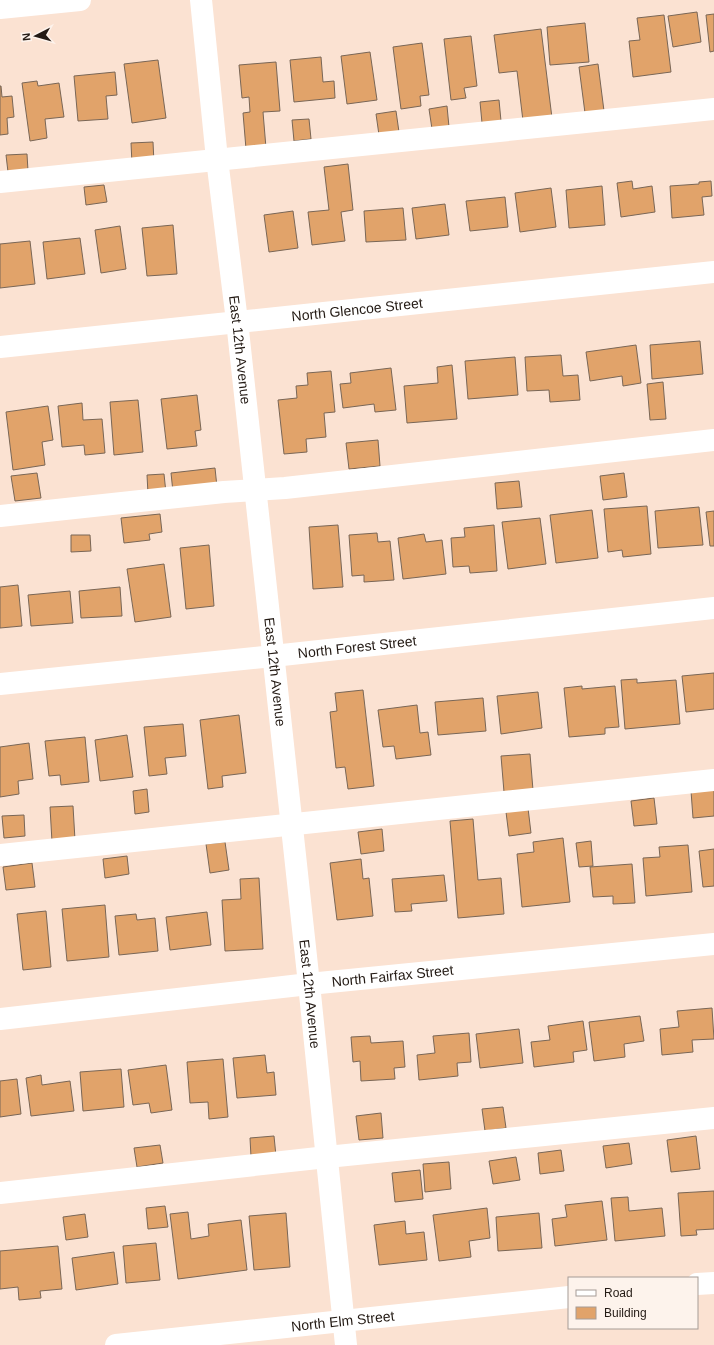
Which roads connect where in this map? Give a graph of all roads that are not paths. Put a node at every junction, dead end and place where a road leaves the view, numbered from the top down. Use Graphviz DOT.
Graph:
graph roads {
  1 [pos="80,0"];
  2 [pos="201,0"];
  3 [pos="0,8"];
  4 [pos="714,109"];
  5 [pos="218,159"];
  6 [pos="0,182"];
  7 [pos="714,272"];
  8 [pos="237,321"];
  9 [pos="0,347"];
  10 [pos="714,440"];
  11 [pos="255,490"];
  12 [pos="0,516"];
  13 [pos="714,608"];
  14 [pos="273,656"];
  15 [pos="0,684"];
  16 [pos="714,780"];
  17 [pos="292,824"];
  18 [pos="0,855"];
  19 [pos="714,944"];
  20 [pos="309,984"];
  21 [pos="0,1019"];
  22 [pos="714,1118"];
  23 [pos="327,1157"];
  24 [pos="0,1193"];
  25 [pos="714,1282"];
  26 [pos="698,1284"];
  27 [pos="568,1297"];
  28 [pos="344,1320"];
  29 [pos="116,1345"];
  30 [pos="346,1345"];
  1 -- 3 [label="street"];
  2 -- 5 [label="street, East 12th Avenue"];
  4 -- 5 [label="street"];
  5 -- 6 [label="street"];
  5 -- 8 [label="street, East 12th Avenue"];
  7 -- 8 [label="street, North Glencoe Street"];
  8 -- 9 [label="street, North Glencoe Street"];
  8 -- 11 [label="street, East 12th Avenue"];
  10 -- 11 [label="street"];
  11 -- 12 [label="street"];
  11 -- 14 [label="street, East 12th Avenue"];
  13 -- 14 [label="street, North Forest Street"];
  14 -- 15 [label="street, North Forest Street"];
  14 -- 17 [label="street, East 12th Avenue"];
  16 -- 17 [label="street"];
  17 -- 18 [label="street"];
  17 -- 20 [label="street, East 12th Avenue"];
  19 -- 20 [label="street, North Fairfax Street"];
  20 -- 21 [label="street, North Fairfax Street"];
  20 -- 23 [label="street, East 12th Avenue"];
  22 -- 23 [label="street"];
  23 -- 24 [label="street"];
  23 -- 28 [label="street, East 12th Avenue"];
  25 -- 26 [label="street"];
  27 -- 28 [label="street, North Elm Street"];
  28 -- 29 [label="street, North Elm Street"];
  28 -- 30 [label="street, East 12th Avenue"];
}
